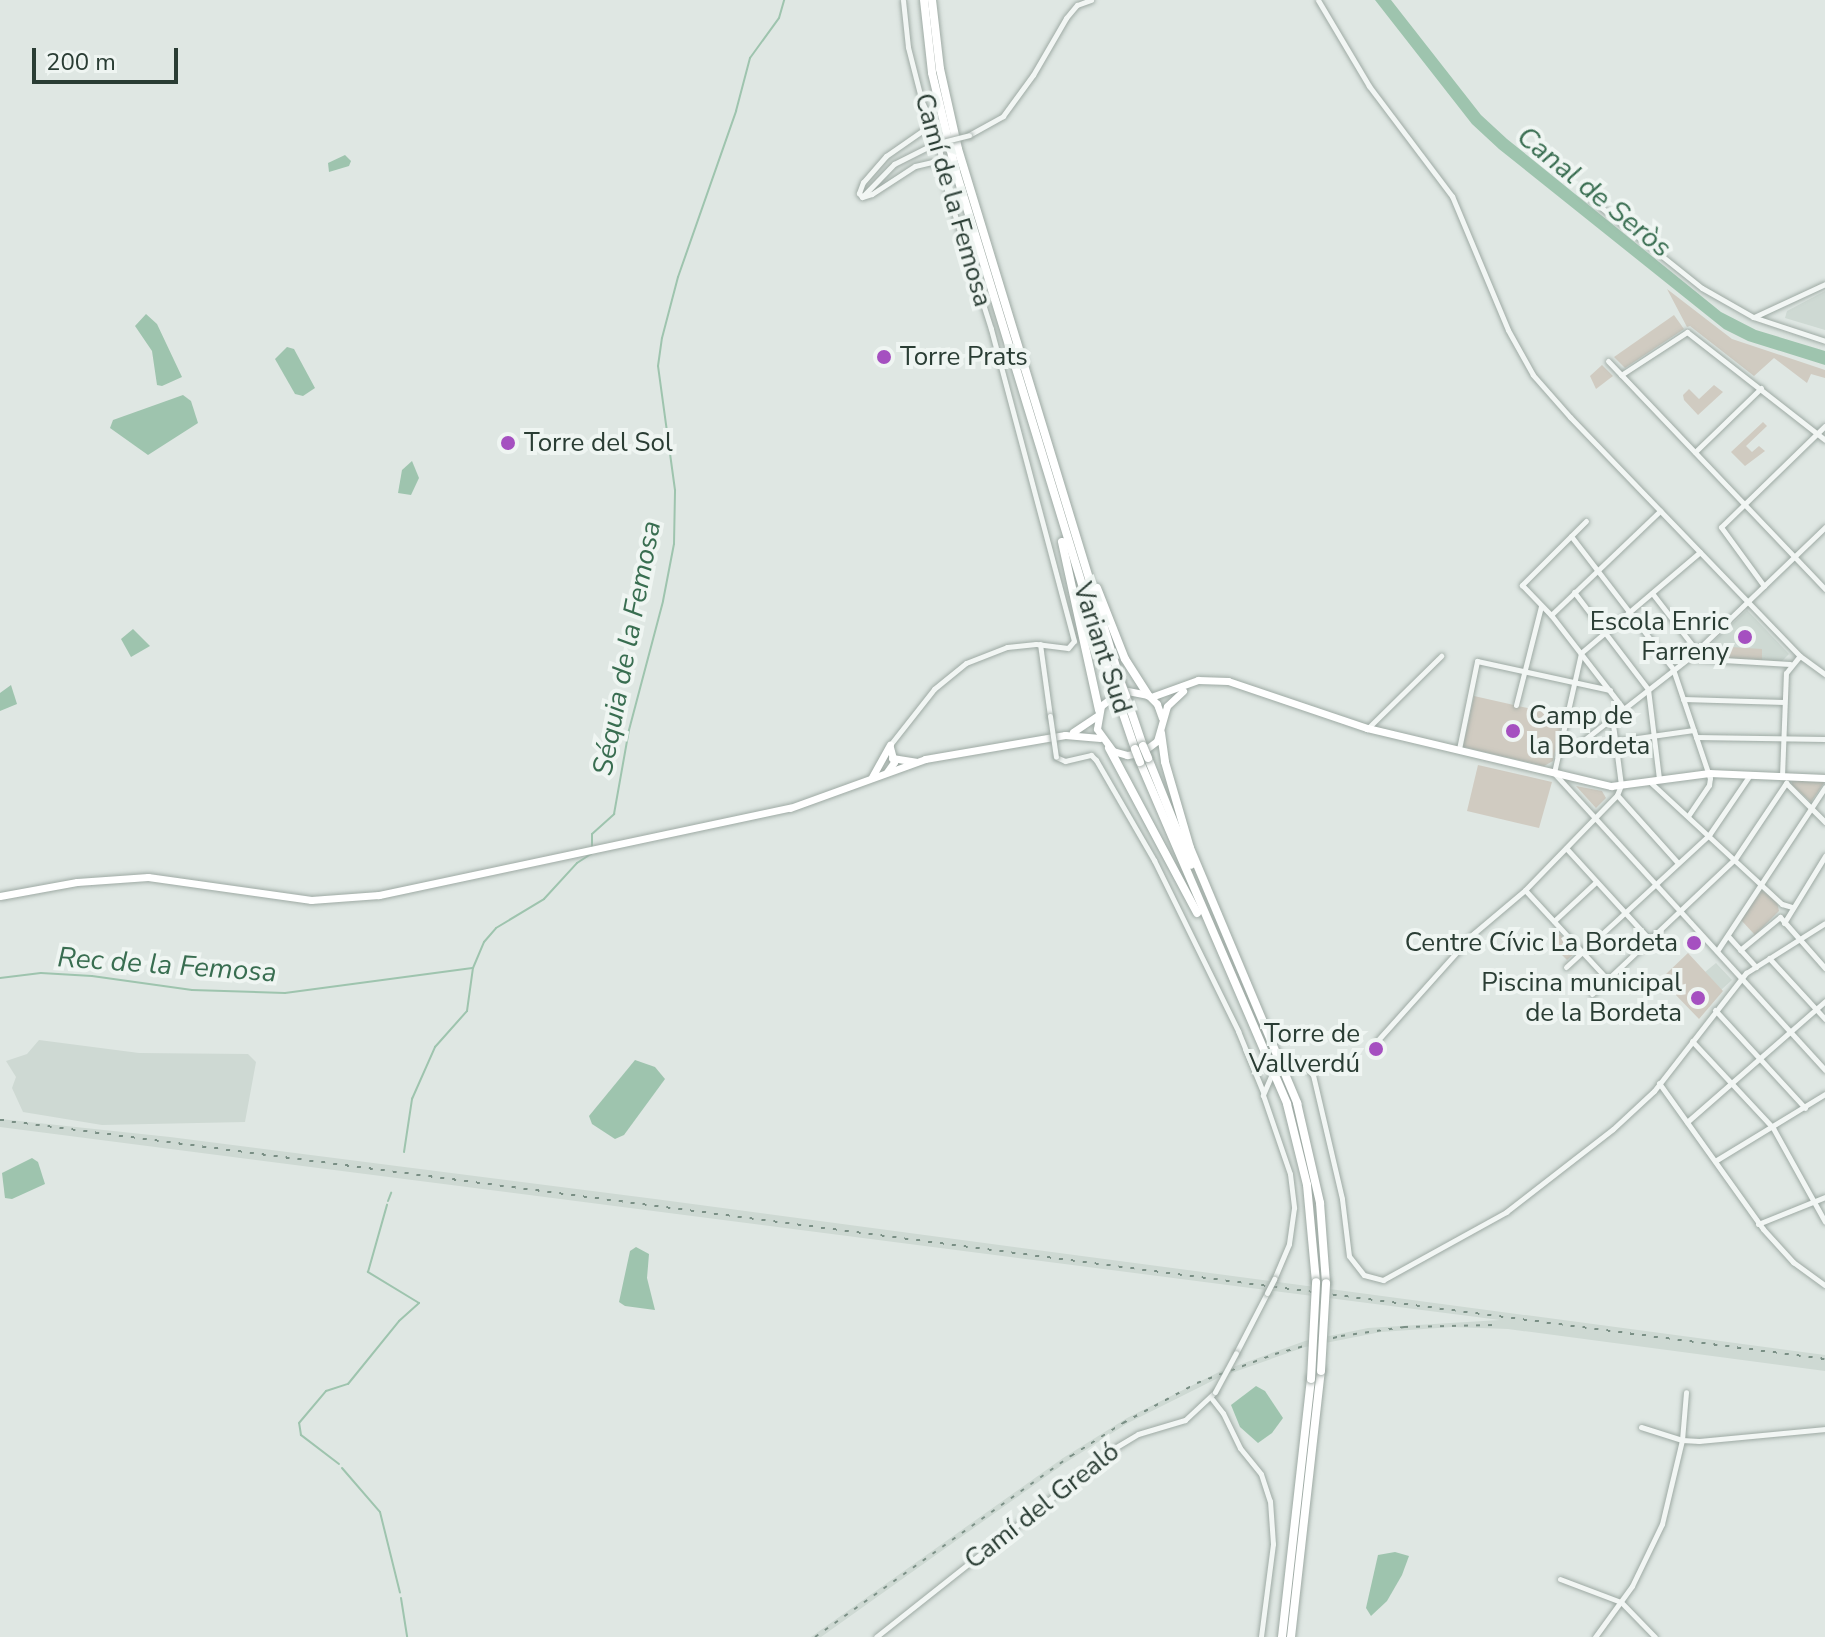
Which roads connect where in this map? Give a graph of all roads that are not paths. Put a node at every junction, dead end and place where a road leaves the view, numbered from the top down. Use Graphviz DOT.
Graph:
graph roads {
  1 [pos="903,0"];
  2 [pos="924,0"];
  3 [pos="932,0"];
  4 [pos="1091,0"];
  5 [pos="1318,0"];
  6 [pos="1076,3"];
  7 [pos="932,124"];
  8 [pos="942,167"];
  9 [pos="1583,193"];
  10 [pos="862,197"];
  11 [pos="1825,284"];
  12 [pos="1775,310"];
  13 [pos="1753,317"];
  14 [pos="1778,327"];
  15 [pos="1825,341"];
  16 [pos="1608,361"];
  17 [pos="1621,375"];
  18 [pos="1761,388"];
  19 [pos="1030,418"];
  20 [pos="1825,426"];
  21 [pos="1817,434"];
  22 [pos="1825,440"];
  23 [pos="1695,452"];
  24 [pos="1051,458"];
  25 [pos="1745,504"];
  26 [pos="1660,511"];
  27 [pos="1586,521"];
  28 [pos="1825,527"];
  29 [pos="1571,536"];
  30 [pos="1700,552"];
  31 [pos="1795,557"];
  32 [pos="1597,569"];
  33 [pos="1764,586"];
  34 [pos="1825,589"];
  35 [pos="1574,592"];
  36 [pos="1652,593"];
  37 [pos="1748,602"];
  38 [pos="1541,605"];
  39 [pos="1630,612"];
  40 [pos="1551,615"];
  41 [pos="1604,633"];
  42 [pos="1040,644"];
  43 [pos="1697,651"];
  44 [pos="1581,653"];
  45 [pos="1441,656"];
  46 [pos="1800,656"];
  47 [pos="1689,658"];
  48 [pos="1790,664"];
  49 [pos="1673,669"];
  50 [pos="1525,672"];
  51 [pos="1825,674"];
  52 [pos="1205,680"];
  53 [pos="1232,683"];
  54 [pos="1574,683"];
  55 [pos="1117,684"];
  56 [pos="1648,689"];
  57 [pos="1610,690"];
  58 [pos="1178,694"];
  59 [pos="1150,696"];
  60 [pos="1683,699"];
  61 [pos="1784,702"];
  62 [pos="1516,705"];
  63 [pos="1623,708"];
  64 [pos="1098,713"];
  65 [pos="1612,717"];
  66 [pos="1162,718"];
  67 [pos="1364,727"];
  68 [pos="1161,733"];
  69 [pos="1695,733"];
  70 [pos="1065,735"];
  71 [pos="1652,736"];
  72 [pos="1100,738"];
  73 [pos="1782,738"];
  74 [pos="1825,739"];
  75 [pos="1614,741"];
  76 [pos="890,745"];
  77 [pos="1575,747"];
  78 [pos="1109,748"];
  79 [pos="1560,749"];
  80 [pos="1459,750"];
  81 [pos="892,758"];
  82 [pos="1144,760"];
  83 [pos="882,761"];
  84 [pos="916,762"];
  85 [pos="890,771"];
  86 [pos="1554,773"];
  87 [pos="1709,773"];
  88 [pos="1751,774"];
  89 [pos="1572,777"];
  90 [pos="1785,778"];
  91 [pos="1825,778"];
  92 [pos="870,779"];
  93 [pos="1659,779"];
  94 [pos="1649,781"];
  95 [pos="1621,785"];
  96 [pos="1825,787"];
  97 [pos="1568,788"];
  98 [pos="1617,795"];
  99 [pos="1812,808"];
  100 [pos="1688,816"];
  101 [pos="1595,818"];
  102 [pos="1825,822"];
  103 [pos="1709,835"];
  104 [pos="1566,848"];
  105 [pos="1825,856"];
  106 [pos="1735,859"];
  107 [pos="1678,863"];
  108 [pos="1596,882"];
  109 [pos="1762,884"];
  110 [pos="1656,885"];
  111 [pos="1525,890"];
  112 [pos="0,896"];
  113 [pos="1782,904"];
  114 [pos="1792,907"];
  115 [pos="1680,911"];
  116 [pos="1625,913"];
  117 [pos="1780,917"];
  118 [pos="1554,921"];
  119 [pos="1784,923"];
  120 [pos="1825,923"];
  121 [pos="1728,936"];
  122 [pos="1650,940"];
  123 [pos="1798,940"];
  124 [pos="1740,950"];
  125 [pos="1717,951"];
  126 [pos="1583,952"];
  127 [pos="1232,953"];
  128 [pos="1769,958"];
  129 [pos="1566,967"];
  130 [pos="1756,967"];
  131 [pos="1825,968"];
  132 [pos="1607,979"];
  133 [pos="1741,979"];
  134 [pos="1592,994"];
  135 [pos="1825,1001"];
  136 [pos="1715,1010"];
  137 [pos="1816,1010"];
  138 [pos="1825,1019"];
  139 [pos="1791,1032"];
  140 [pos="1377,1041"];
  141 [pos="1692,1041"];
  142 [pos="1265,1045"];
  143 [pos="1761,1060"];
  144 [pos="1290,1065"];
  145 [pos="1825,1070"];
  146 [pos="1271,1076"];
  147 [pos="1658,1083"];
  148 [pos="1733,1085"];
  149 [pos="1263,1092"];
  150 [pos="1825,1094"];
  151 [pos="1805,1108"];
  152 [pos="1687,1122"];
  153 [pos="1773,1128"];
  154 [pos="1715,1161"];
  155 [pos="1825,1197"];
  156 [pos="1811,1202"];
  157 [pos="1825,1222"];
  158 [pos="1758,1224"];
  159 [pos="1321,1282"];
  160 [pos="1825,1285"];
  161 [pos="1686,1392"];
  162 [pos="1214,1396"];
  163 [pos="1641,1427"];
  164 [pos="1825,1429"];
  165 [pos="1682,1440"];
  166 [pos="1560,1579"];
  167 [pos="1621,1602"];
  168 [pos="876,1637"];
  169 [pos="1261,1637"];
  170 [pos="1282,1637"];
  171 [pos="1294,1637"];
  172 [pos="1595,1637"];
  173 [pos="1655,1637"];
  1 -- 7 [label="street, Camí de la Femosa"];
  2 -- 19 [label="highway, Variant Sud"];
  3 -- 24 [label="highway"];
  4 -- 6 [label="street"];
  5 -- 26 [label="street"];
  6 -- 10 [label="street, bridge"];
  7 -- 8 [label="street, Camí de la Femosa"];
  7 -- 10 [label="street"];
  8 -- 10 [label="street"];
  8 -- 42 [label="street, Camí de la Femosa"];
  9 -- 13 [label="street"];
  11 -- 12 [label="street"];
  12 -- 13 [label="street"];
  12 -- 14 [label="street"];
  13 -- 14 [label="street"];
  14 -- 15 [label="street"];
  16 -- 17 [label="street"];
  17 -- 18 [label="street"];
  17 -- 23 [label="street"];
  18 -- 21 [label="street"];
  18 -- 23 [label="street"];
  19 -- 55 [label="highway, Variant Sud"];
  19 -- 64 [label="highway"];
  20 -- 21 [label="street"];
  21 -- 22 [label="street"];
  21 -- 25 [label="street"];
  23 -- 25 [label="street"];
  24 -- 55 [label="highway, Variant Sud"];
  24 -- 59 [label="highway"];
  25 -- 31 [label="street"];
  25 -- 33 [label="street"];
  26 -- 30 [label="street"];
  26 -- 32 [label="street"];
  27 -- 29 [label="street"];
  28 -- 31 [label="street"];
  29 -- 32 [label="street"];
  29 -- 38 [label="street"];
  30 -- 36 [label="street"];
  30 -- 37 [label="street"];
  31 -- 33 [label="street"];
  31 -- 34 [label="street"];
  32 -- 35 [label="street"];
  32 -- 39 [label="street"];
  33 -- 37 [label="street"];
  35 -- 40 [label="street"];
  35 -- 41 [label="street"];
  36 -- 39 [label="street"];
  36 -- 43 [label="street"];
  37 -- 43 [label="street"];
  37 -- 46 [label="street"];
  38 -- 40 [label="street"];
  38 -- 50 [label="street"];
  39 -- 41 [label="street"];
  39 -- 49 [label="street"];
  40 -- 44 [label="street"];
  41 -- 44 [label="street"];
  41 -- 56 [label="street"];
  42 -- 76 [label="street, Camí de la Femosa"];
  42 -- 149 [label="street, bridge"];
  43 -- 47 [label="street"];
  44 -- 54 [label="street"];
  44 -- 57 [label="street"];
  45 -- 67 [label="street"];
  46 -- 48 [label="street"];
  46 -- 51 [label="street"];
  47 -- 48 [label="street"];
  47 -- 49 [label="street"];
  48 -- 61 [label="street"];
  49 -- 56 [label="street"];
  49 -- 60 [label="street"];
  50 -- 54 [label="street"];
  50 -- 62 [label="street"];
  50 -- 80 [label="street"];
  52 -- 53 [label="main road"];
  52 -- 58 [label="main road"];
  52 -- 59 [label="main road"];
  53 -- 58 [label="main road"];
  53 -- 67 [label="main road"];
  54 -- 57 [label="street"];
  54 -- 79 [label="street"];
  55 -- 82 [label="highway, Variant Sud, bridge"];
  56 -- 63 [label="street"];
  56 -- 71 [label="street"];
  57 -- 63 [label="street"];
  58 -- 66 [label="main road"];
  59 -- 64 [label="main road"];
  59 -- 66 [label="main road"];
  60 -- 61 [label="street"];
  60 -- 69 [label="street"];
  61 -- 73 [label="street"];
  63 -- 65 [label="street"];
  64 -- 70 [label="main road"];
  64 -- 72 [label="main road"];
  65 -- 75 [label="street"];
  65 -- 77 [label="street"];
  66 -- 68 [label="main road"];
  67 -- 80 [label="main road"];
  68 -- 78 [label="main road"];
  68 -- 127 [label="highway"];
  69 -- 71 [label="street"];
  69 -- 73 [label="street"];
  69 -- 87 [label="street"];
  70 -- 72 [label="main road"];
  70 -- 84 [label="main road"];
  71 -- 75 [label="street"];
  71 -- 93 [label="street"];
  72 -- 78 [label="main road"];
  73 -- 74 [label="street"];
  73 -- 90 [label="street"];
  75 -- 77 [label="street"];
  75 -- 95 [label="street"];
  76 -- 81 [label="main road"];
  76 -- 83 [label="main road"];
  77 -- 79 [label="street"];
  78 -- 142 [label="highway"];
  79 -- 86 [label="street"];
  80 -- 86 [label="main road"];
  81 -- 84 [label="main road"];
  81 -- 85 [label="main road"];
  82 -- 127 [label="highway, Variant Sud"];
  82 -- 142 [label="highway, Variant Sud"];
  83 -- 85 [label="main road"];
  83 -- 92 [label="main road"];
  84 -- 85 [label="main road"];
  85 -- 92 [label="main road"];
  86 -- 89 [label="main road"];
  86 -- 97 [label="street"];
  87 -- 88 [label="main road"];
  87 -- 93 [label="main road"];
  87 -- 100 [label="street"];
  88 -- 90 [label="main road"];
  88 -- 103 [label="street"];
  89 -- 95 [label="main road"];
  89 -- 97 [label="street"];
  90 -- 91 [label="main road"];
  90 -- 99 [label="street"];
  90 -- 106 [label="street"];
  92 -- 112 [label="main road"];
  93 -- 94 [label="main road"];
  94 -- 95 [label="main road"];
  94 -- 100 [label="street"];
  95 -- 98 [label="street"];
  96 -- 99 [label="street"];
  97 -- 101 [label="street"];
  98 -- 101 [label="street"];
  98 -- 107 [label="street"];
  99 -- 102 [label="street"];
  99 -- 109 [label="street"];
  100 -- 103 [label="street"];
  101 -- 104 [label="street"];
  101 -- 110 [label="street"];
  103 -- 106 [label="street"];
  103 -- 107 [label="street"];
  104 -- 108 [label="street"];
  104 -- 111 [label="street"];
  105 -- 114 [label="street"];
  106 -- 109 [label="street"];
  106 -- 115 [label="street"];
  107 -- 110 [label="street"];
  108 -- 116 [label="street"];
  108 -- 118 [label="street"];
  109 -- 113 [label="street"];
  109 -- 121 [label="street"];
  110 -- 115 [label="street"];
  110 -- 116 [label="street"];
  111 -- 118 [label="street"];
  111 -- 140 [label="street"];
  113 -- 114 [label="street"];
  113 -- 117 [label="street"];
  114 -- 119 [label="street"];
  115 -- 122 [label="street"];
  115 -- 125 [label="street"];
  116 -- 122 [label="street"];
  116 -- 126 [label="street"];
  117 -- 119 [label="street"];
  117 -- 124 [label="street"];
  118 -- 126 [label="street"];
  119 -- 123 [label="street"];
  120 -- 123 [label="street"];
  121 -- 124 [label="street"];
  121 -- 125 [label="street"];
  122 -- 132 [label="street"];
  123 -- 128 [label="street"];
  123 -- 131 [label="street"];
  124 -- 130 [label="street"];
  125 -- 133 [label="street"];
  126 -- 129 [label="street"];
  126 -- 132 [label="street"];
  127 -- 159 [label="highway"];
  128 -- 130 [label="street"];
  128 -- 137 [label="street"];
  130 -- 133 [label="street"];
  132 -- 134 [label="street"];
  133 -- 136 [label="street"];
  133 -- 139 [label="street"];
  135 -- 137 [label="street"];
  136 -- 141 [label="street"];
  136 -- 143 [label="street"];
  137 -- 138 [label="street"];
  137 -- 139 [label="street"];
  139 -- 143 [label="street"];
  139 -- 145 [label="street"];
  141 -- 147 [label="street"];
  141 -- 148 [label="street"];
  142 -- 159 [label="highway, Variant Sud"];
  143 -- 148 [label="street"];
  143 -- 151 [label="street"];
  144 -- 147 [label="street"];
  146 -- 149 [label="street"];
  147 -- 152 [label="street"];
  148 -- 152 [label="street"];
  148 -- 153 [label="street"];
  149 -- 162 [label="street, bridge"];
  150 -- 151 [label="street"];
  151 -- 153 [label="street"];
  152 -- 154 [label="street"];
  153 -- 154 [label="street"];
  153 -- 156 [label="street"];
  154 -- 158 [label="street"];
  155 -- 156 [label="street"];
  156 -- 157 [label="street"];
  156 -- 158 [label="street"];
  158 -- 160 [label="street"];
  159 -- 170 [label="highway, bridge"];
  159 -- 171 [label="highway, bridge"];
  161 -- 165 [label="street"];
  162 -- 168 [label="street, Camí del Grealó"];
  162 -- 169 [label="street"];
  163 -- 165 [label="street"];
  164 -- 165 [label="street"];
  165 -- 167 [label="street"];
  166 -- 167 [label="street"];
  167 -- 172 [label="street"];
  167 -- 173 [label="street"];
}
